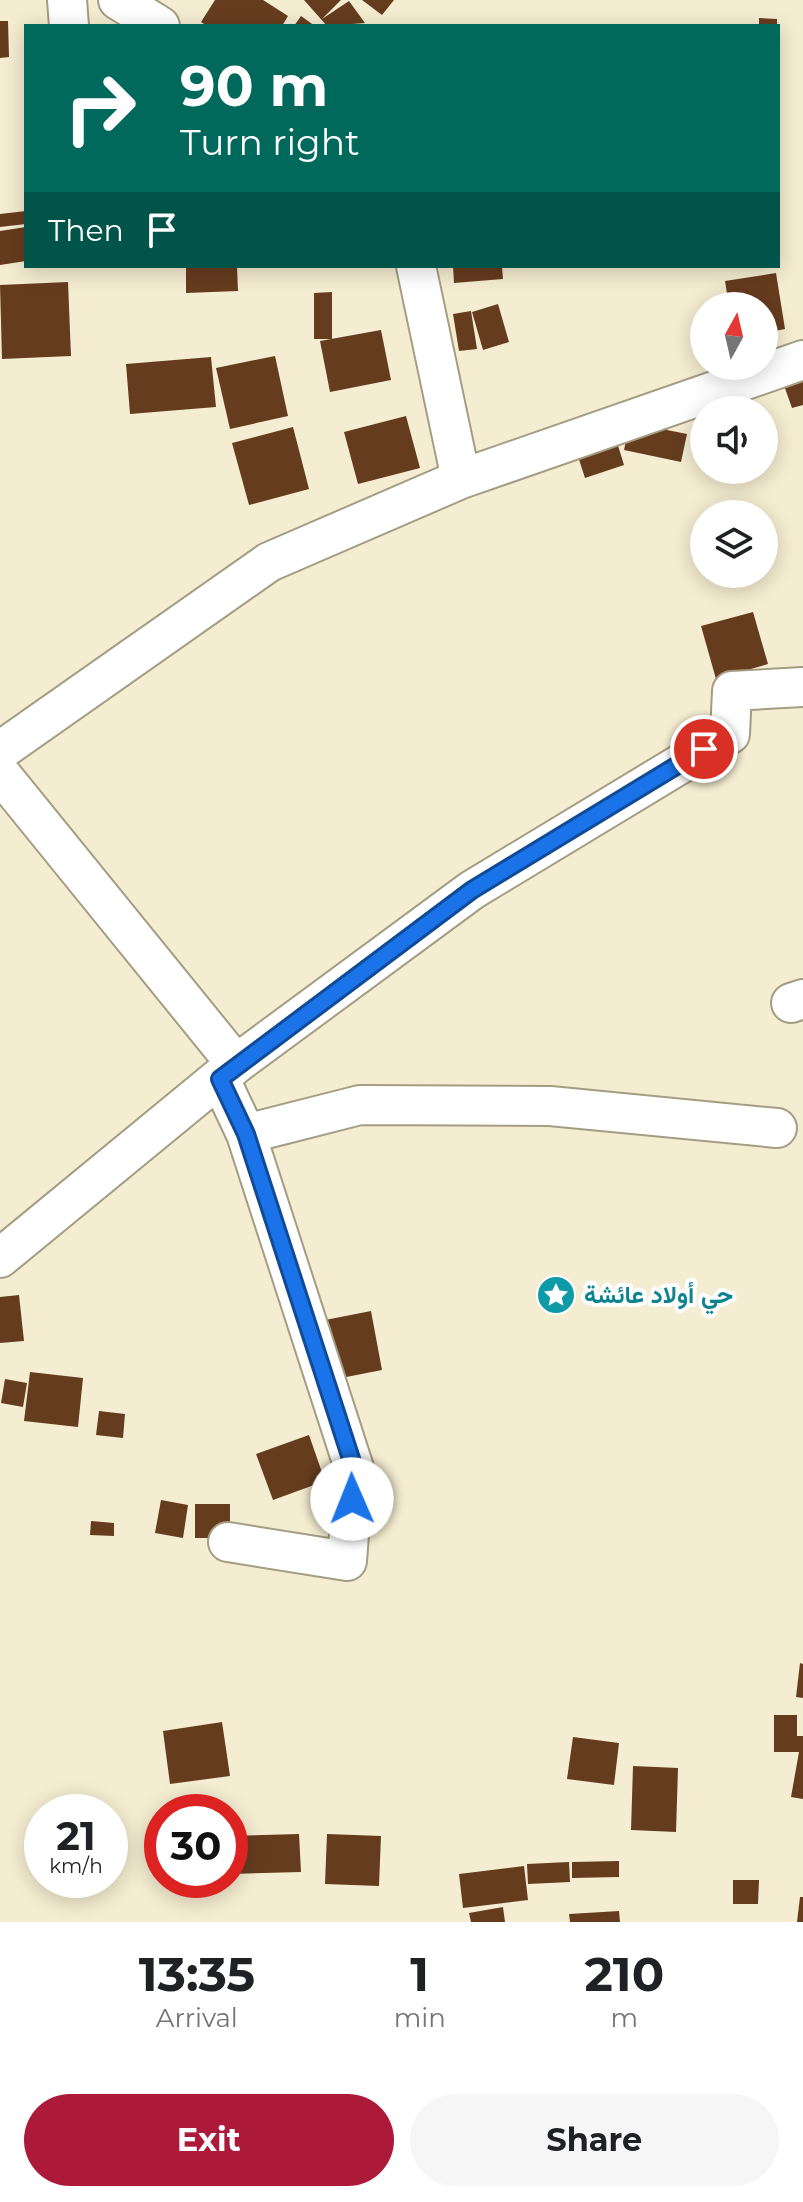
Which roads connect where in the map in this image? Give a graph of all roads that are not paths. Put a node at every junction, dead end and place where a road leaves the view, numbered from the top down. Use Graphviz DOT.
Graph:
graph roads {
  1 [pos="67,0"];
  2 [pos="118,0"];
  3 [pos="69,24"];
  4 [pos="157,24"];
  5 [pos="416,268"];
  6 [pos="803,360"];
  7 [pos="461,479"];
  8 [pos="803,687"];
  9 [pos="0,751"];
  10 [pos="0,773"];
  11 [pos="228,1072"];
  12 [pos="777,1128"];
  13 [pos="246,1134"];
  14 [pos="0,1258"];
  15 [pos="228,1542"];
  1 -- 3 [label="street"];
  2 -- 4 [label="street"];
  5 -- 7 [label="street"];
  6 -- 7 [label="street"];
  7 -- 9 [label="street"];
  8 -- 11 [label="street"];
  10 -- 11 [label="street"];
  11 -- 13 [label="street"];
  11 -- 14 [label="street"];
  12 -- 13 [label="street"];
  13 -- 15 [label="street"];
}
